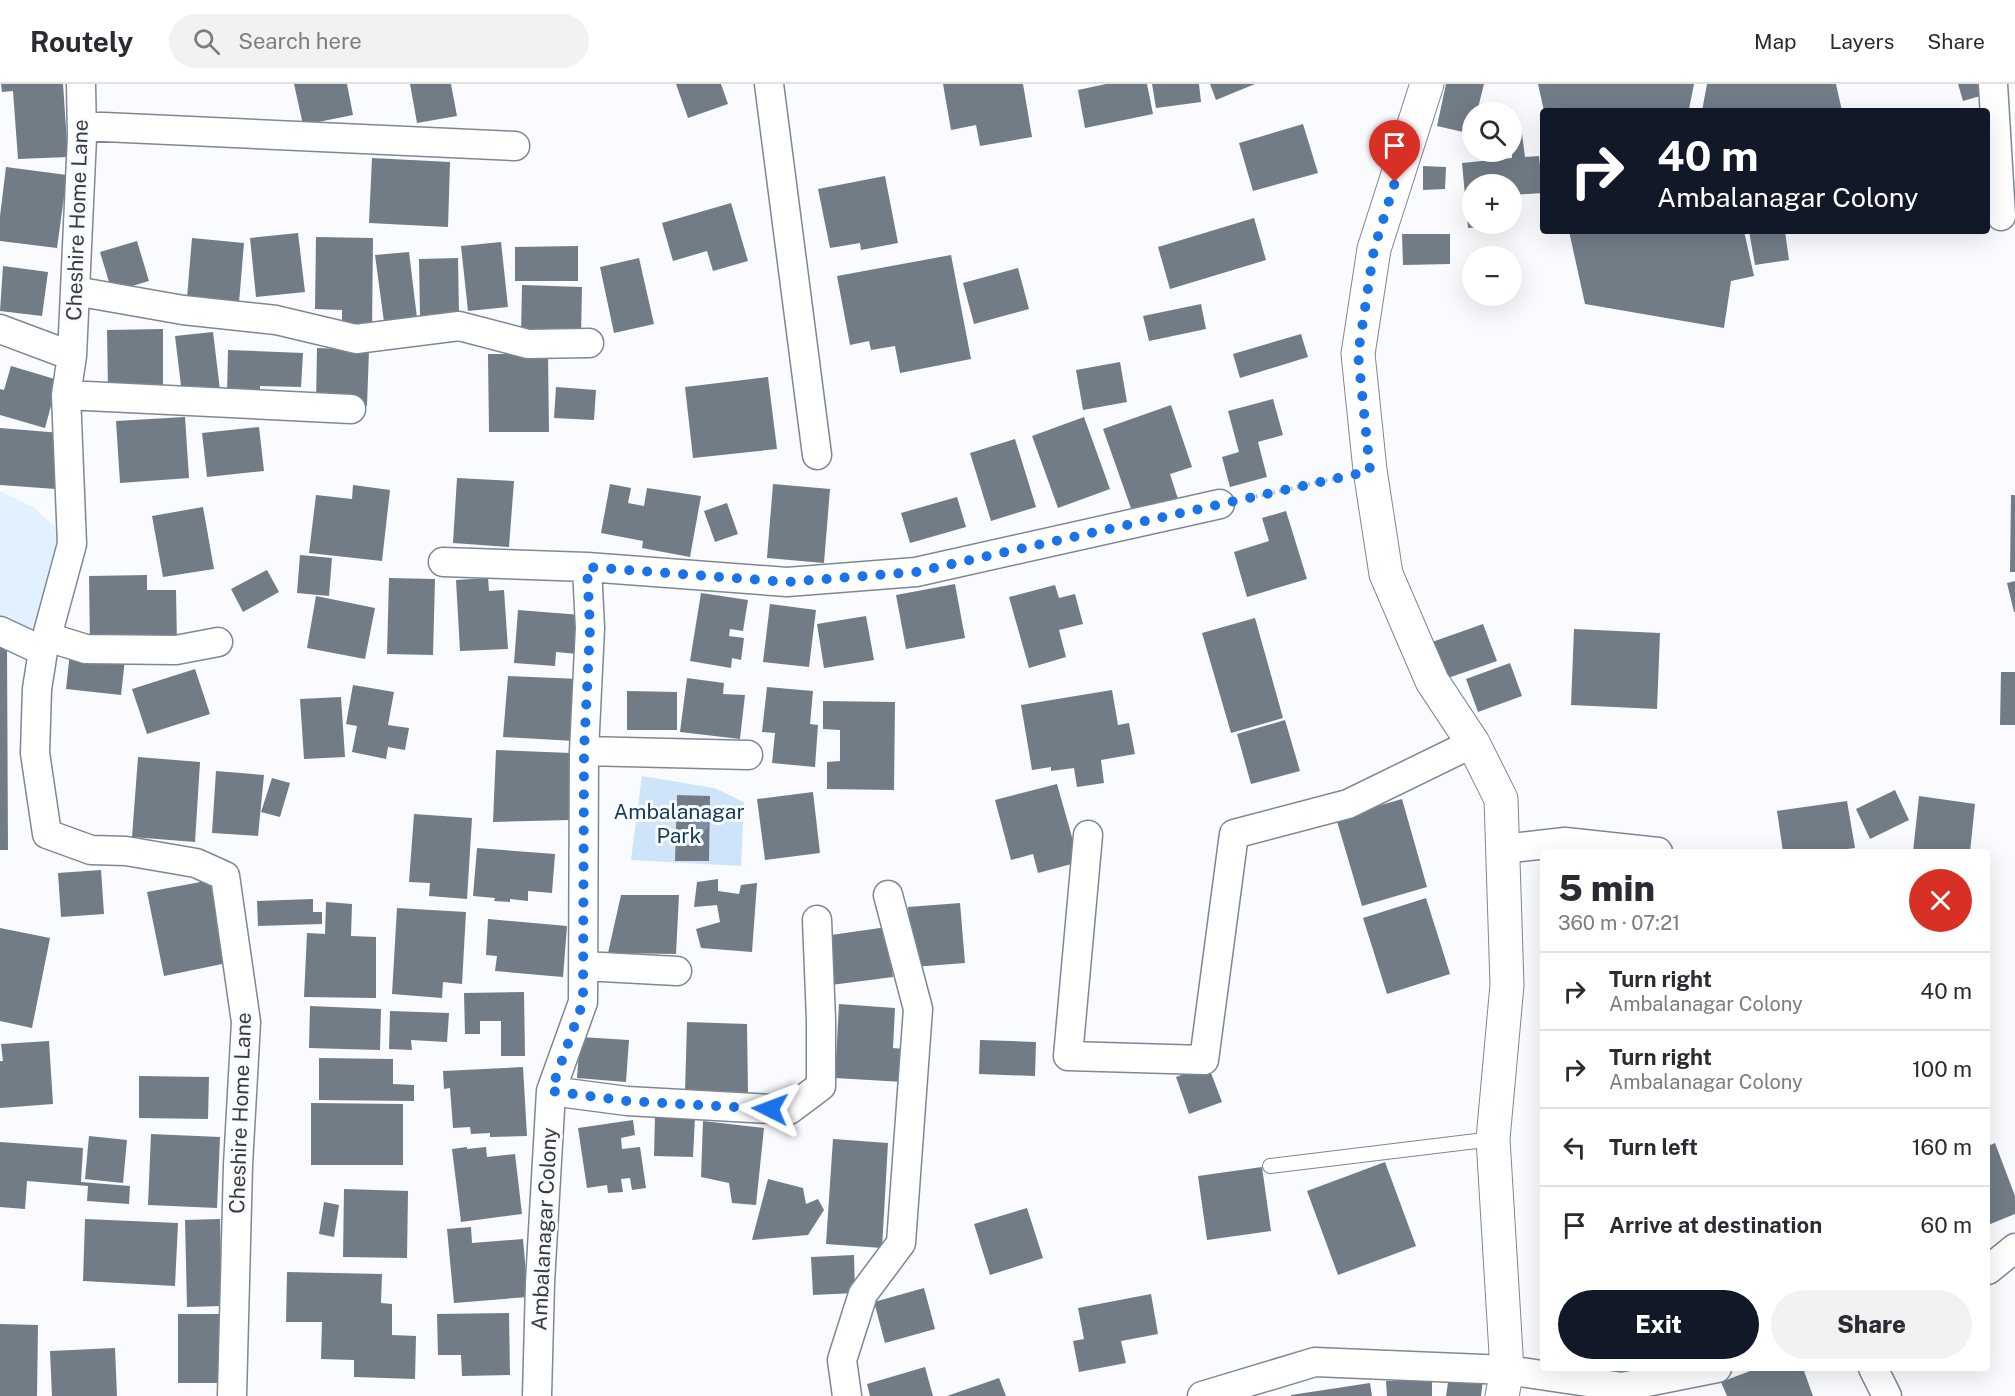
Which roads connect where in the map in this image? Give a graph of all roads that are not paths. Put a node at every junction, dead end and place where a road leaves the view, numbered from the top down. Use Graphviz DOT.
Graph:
graph roads {
  1 [pos="81,84"];
  2 [pos="769,84"];
  3 [pos="1427,84"];
  4 [pos="1994,84"];
  5 [pos="82,126"];
  6 [pos="515,146"];
  7 [pos="2001,216"];
  8 [pos="75,291"];
  9 [pos="0,329"];
  10 [pos="589,343"];
  11 [pos="72,356"];
  12 [pos="66,395"];
  13 [pos="351,409"];
  14 [pos="817,454"];
  15 [pos="1220,504"];
  16 [pos="443,562"];
  17 [pos="587,567"];
  18 [pos="0,631"];
  19 [pos="218,642"];
  20 [pos="45,644"];
  21 [pos="1473,743"];
  22 [pos="584,751"];
  23 [pos="748,755"];
  24 [pos="1088,835"];
  25 [pos="1503,849"];
  26 [pos="1630,849"];
  27 [pos="888,894"];
  28 [pos="817,920"];
  29 [pos="583,966"];
  30 [pos="677,971"];
  31 [pos="551,1091"];
  32 [pos="1493,1139"];
  33 [pos="1270,1166"];
  34 [pos="2015,1248"];
  35 [pos="1990,1268"];
  36 [pos="1702,1371"];
  37 [pos="1875,1371"];
  38 [pos="1504,1383"];
  39 [pos="232,1396"];
  40 [pos="537,1396"];
  41 [pos="847,1396"];
  42 [pos="1202,1396"];
  43 [pos="1887,1396"];
  1 -- 5 [label="street, Cheshire Home Lane"];
  2 -- 14 [label="street"];
  3 -- 21 [label="main road"];
  4 -- 7 [label="street"];
  5 -- 6 [label="street"];
  5 -- 8 [label="street, Cheshire Home Lane"];
  8 -- 10 [label="street"];
  8 -- 11 [label="street, Cheshire Home Lane"];
  9 -- 11 [label="street, Cheshire Home Lane"];
  11 -- 12 [label="street, Cheshire Home Lane"];
  12 -- 13 [label="street"];
  12 -- 20 [label="street, Cheshire Home Lane"];
  15 -- 17 [label="street"];
  16 -- 17 [label="street"];
  17 -- 22 [label="street, Ambalanagar Colony"];
  18 -- 20 [label="street"];
  19 -- 20 [label="street"];
  20 -- 39 [label="street, Cheshire Home Lane"];
  21 -- 24 [label="street"];
  21 -- 25 [label="main road"];
  22 -- 23 [label="street"];
  22 -- 29 [label="street, Ambalanagar Colony"];
  25 -- 26 [label="street"];
  25 -- 32 [label="main road"];
  27 -- 41 [label="street"];
  28 -- 31 [label="street"];
  29 -- 30 [label="street"];
  29 -- 31 [label="street, Ambalanagar Colony"];
  31 -- 40 [label="street, Ambalanagar Colony"];
  32 -- 33 [label="lane"];
  32 -- 38 [label="main road"];
  34 -- 35 [label="street"];
  36 -- 38 [label="street"];
  37 -- 43 [label="street"];
  38 -- 42 [label="street"];
}
